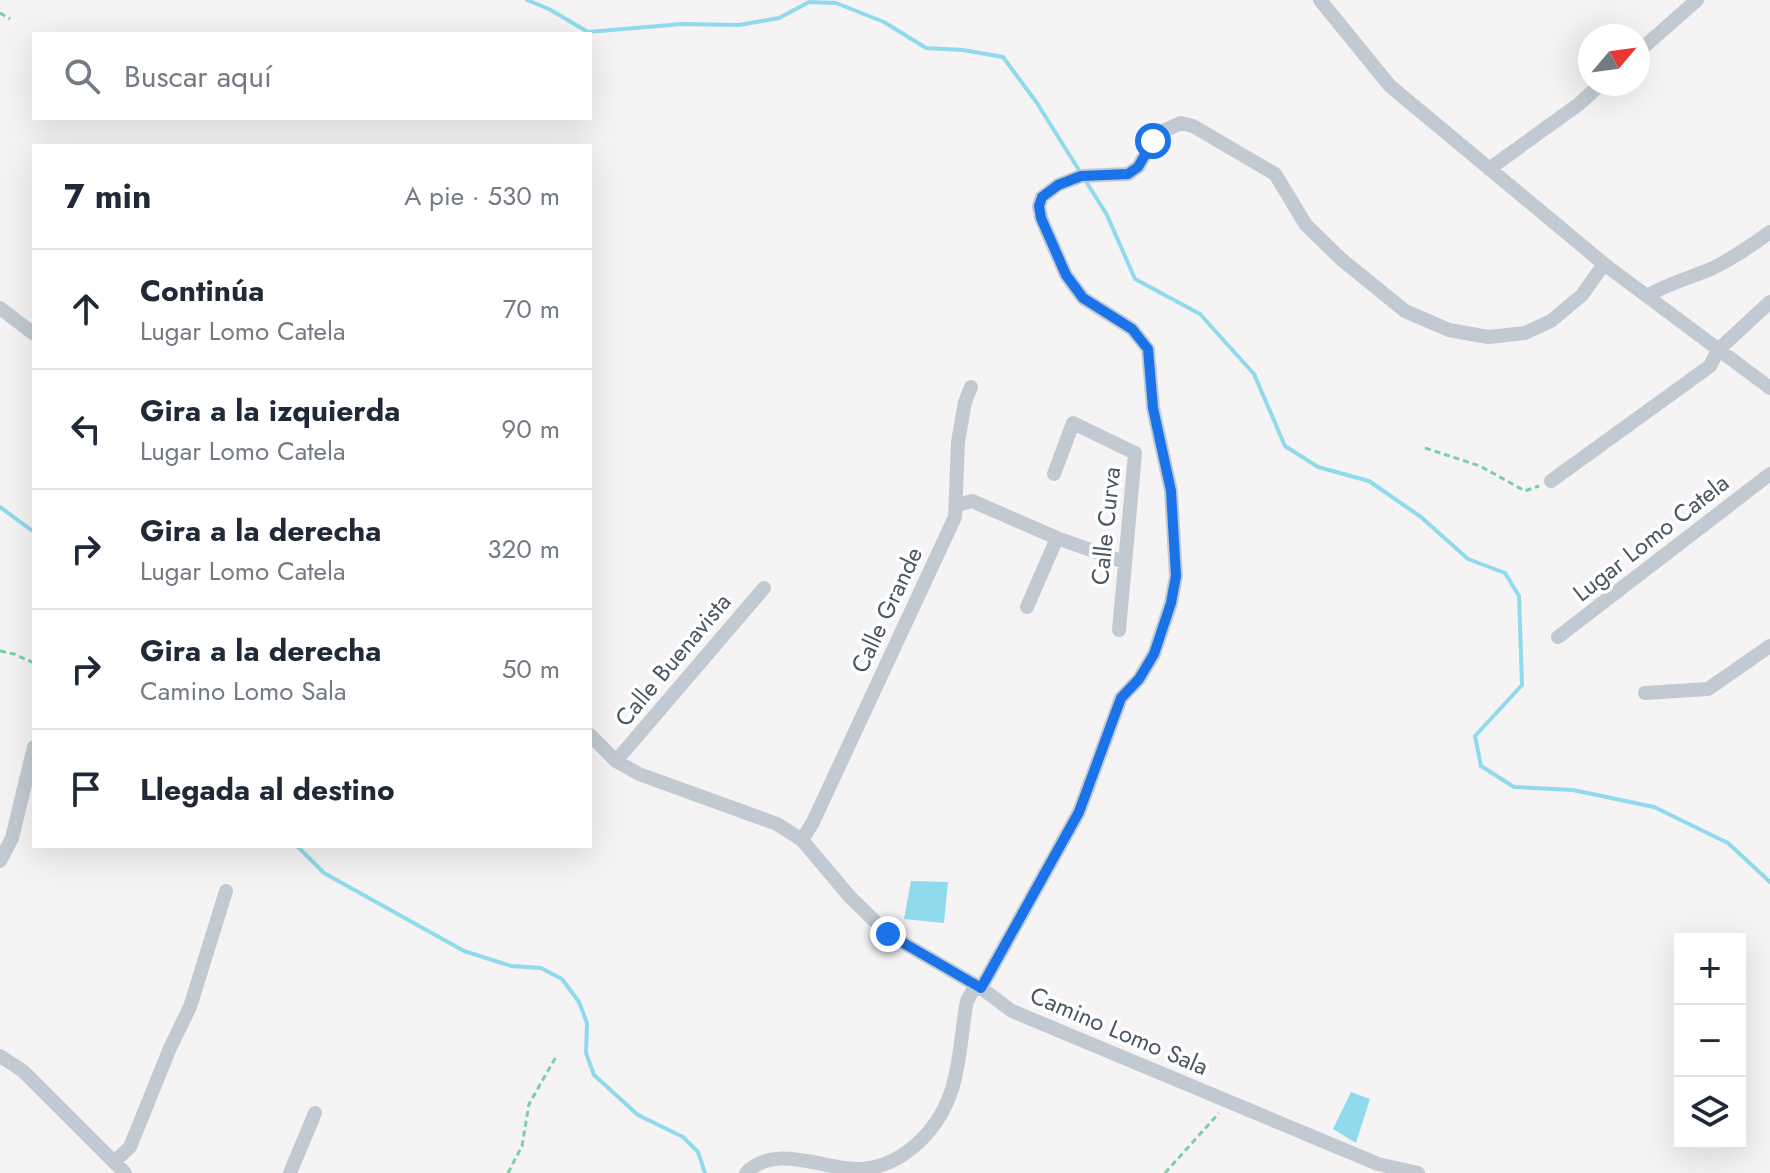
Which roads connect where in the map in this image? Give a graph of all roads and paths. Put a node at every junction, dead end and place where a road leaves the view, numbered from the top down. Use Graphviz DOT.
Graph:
graph roads {
  1 [pos="1320,0"];
  2 [pos="1697,0"];
  3 [pos="0,13"];
  4 [pos="10,19"];
  5 [pos="1650,41"];
  6 [pos="1588,96"];
  7 [pos="1489,169"];
  8 [pos="1770,232"];
  9 [pos="1604,264"];
  10 [pos="1647,296"];
  11 [pos="1770,302"];
  12 [pos="0,308"];
  13 [pos="32,328"];
  14 [pos="1718,350"];
  15 [pos="971,387"];
  16 [pos="1770,388"];
  17 [pos="1425,448"];
  18 [pos="1054,474"];
  19 [pos="1770,474"];
  20 [pos="1551,481"];
  21 [pos="957,505"];
  22 [pos="1057,538"];
  23 [pos="1124,562"];
  24 [pos="764,588"];
  25 [pos="1027,607"];
  26 [pos="1119,630"];
  27 [pos="1558,637"];
  28 [pos="1770,646"];
  29 [pos="0,651"];
  30 [pos="32,662"];
  31 [pos="1645,693"];
  32 [pos="592,737"];
  33 [pos="32,755"];
  34 [pos="616,761"];
  35 [pos="802,840"];
  36 [pos="0,861"];
  37 [pos="226,891"];
  38 [pos="981,988"];
  39 [pos="557,1055"];
  40 [pos="0,1056"];
  41 [pos="1230,1102"];
  42 [pos="315,1113"];
  43 [pos="120,1167"];
  44 [pos="290,1173"];
  45 [pos="508,1173"];
  46 [pos="746,1173"];
  47 [pos="1165,1173"];
  48 [pos="1418,1173"];
  1 -- 7 [label="street"];
  2 -- 5 [label="street"];
  3 -- 4 [label="path"];
  6 -- 7 [label="street"];
  7 -- 9 [label="street"];
  8 -- 10 [label="street"];
  9 -- 10 [label="street"];
  9 -- 38 [label="street"];
  10 -- 14 [label="street"];
  11 -- 14 [label="street"];
  12 -- 13 [label="street"];
  14 -- 16 [label="street"];
  14 -- 20 [label="street"];
  15 -- 21 [label="street, Calle Grande"];
  17 -- 20 [label="path"];
  18 -- 23 [label="street, Calle Curva"];
  19 -- 27 [label="street, Lugar Lomo Catela"];
  21 -- 22 [label="street"];
  21 -- 35 [label="street, Calle Grande"];
  22 -- 23 [label="street"];
  22 -- 25 [label="street"];
  23 -- 26 [label="street, Calle Curva"];
  24 -- 34 [label="street, Calle Buenavista"];
  28 -- 31 [label="street"];
  29 -- 30 [label="path"];
  32 -- 34 [label="street, Camino Lomo Sala"];
  33 -- 36 [label="street"];
  34 -- 35 [label="street, Camino Lomo Sala"];
  35 -- 38 [label="street, Camino Lomo Sala"];
  37 -- 43 [label="street"];
  38 -- 41 [label="street, Camino Lomo Sala"];
  38 -- 46 [label="street"];
  39 -- 45 [label="path"];
  40 -- 43 [label="street"];
  41 -- 47 [label="path"];
  41 -- 48 [label="street, Camino Lomo Sala"];
  42 -- 44 [label="street"];
}
